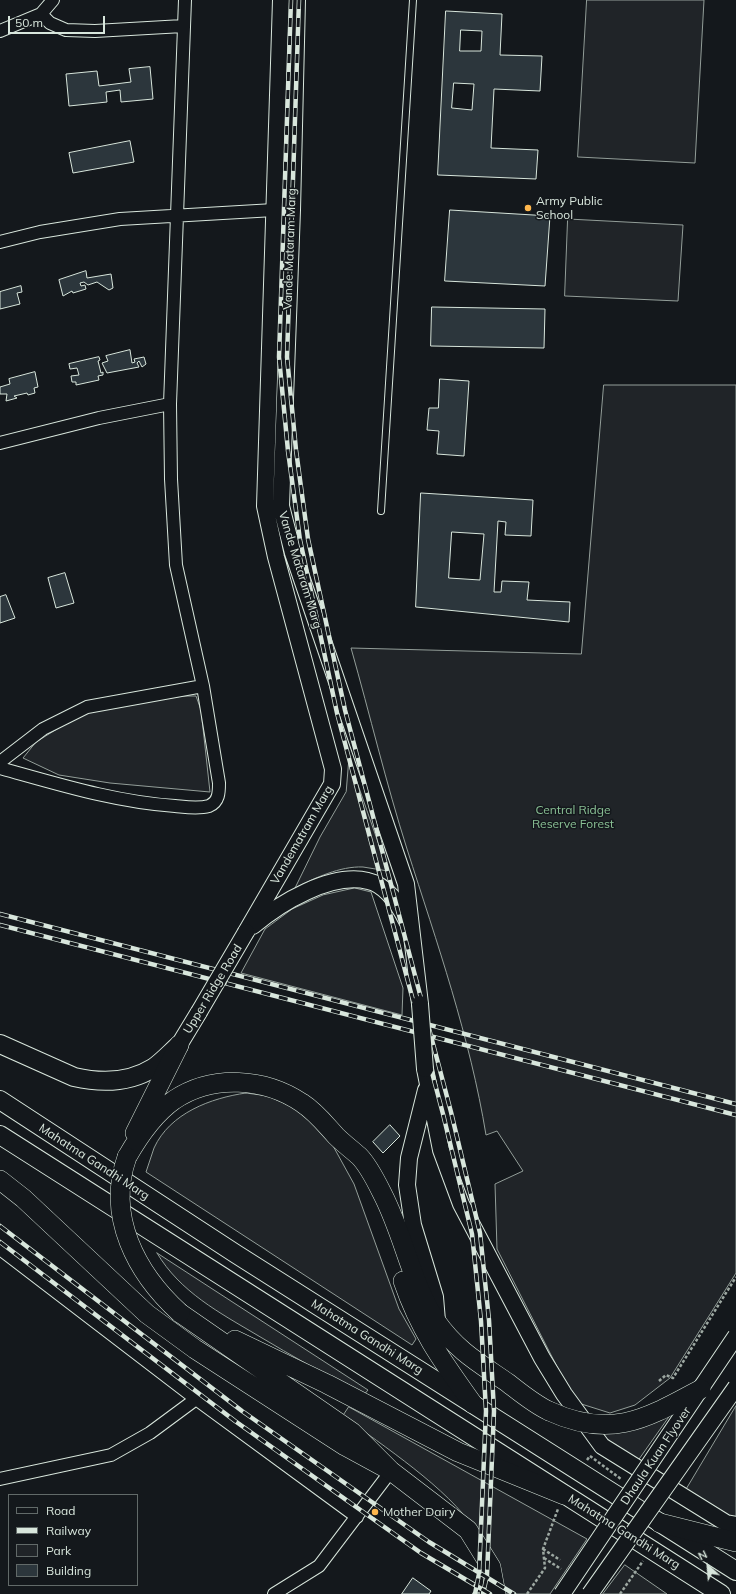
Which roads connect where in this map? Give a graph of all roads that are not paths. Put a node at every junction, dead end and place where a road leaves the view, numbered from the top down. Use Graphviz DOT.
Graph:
graph roads {
  1 [pos="53,0"];
  2 [pos="184,0"];
  3 [pos="281,0"];
  4 [pos="297,0"];
  5 [pos="413,0"];
  6 [pos="41,14"];
  7 [pos="183,26"];
  8 [pos="0,31"];
  9 [pos="274,210"];
  10 [pos="292,210"];
  11 [pos="178,216"];
  12 [pos="0,242"];
  13 [pos="170,404"];
  14 [pos="0,442"];
  15 [pos="381,511"];
  16 [pos="203,686"];
  17 [pos="311,686"];
  18 [pos="0,762"];
  19 [pos="0,768"];
  20 [pos="412,930"];
  21 [pos="246,932"];
  22 [pos="0,1044"];
  23 [pos="179,1045"];
  24 [pos="426,1077"];
  25 [pos="0,1100"];
  26 [pos="0,1135"];
  27 [pos="335,1136"];
  28 [pos="126,1157"];
  29 [pos="0,1180"];
  30 [pos="0,1249"];
  31 [pos="180,1313"];
  32 [pos="436,1321"];
  33 [pos="736,1336"];
  34 [pos="736,1387"];
  35 [pos="702,1389"];
  36 [pos="196,1399"];
  37 [pos="473,1404"];
  38 [pos="391,1471"];
  39 [pos="0,1479"];
  40 [pos="564,1495"];
  41 [pos="357,1517"];
  42 [pos="660,1523"];
  43 [pos="736,1525"];
  44 [pos="736,1542"];
  45 [pos="671,1562"];
  46 [pos="736,1571"];
  47 [pos="274,1594"];
  48 [pos="496,1594"];
  49 [pos="562,1594"];
  50 [pos="590,1594"];
  51 [pos="696,1594"];
  52 [pos="721,1594"];
  1 -- 6 [label="street"];
  2 -- 7 [label="street"];
  3 -- 9 [label="main road, Vande Mataram Marg"];
  4 -- 10 [label="main road, Vande Mataram Marg"];
  5 -- 15 [label="lane"];
  6 -- 7 [label="street"];
  6 -- 8 [label="street"];
  7 -- 11 [label="street"];
  9 -- 10 [label="street"];
  9 -- 11 [label="street"];
  9 -- 17 [label="main road, Vande Mataram Marg"];
  10 -- 20 [label="main road, Vande Mataram Marg"];
  11 -- 12 [label="street"];
  11 -- 13 [label="street"];
  13 -- 14 [label="street"];
  13 -- 16 [label="street"];
  16 -- 18 [label="street"];
  16 -- 19 [label="street"];
  17 -- 21 [label="main road, Vandematram Marg"];
  20 -- 21 [label="main road"];
  20 -- 24 [label="main road, Vande Mataram Marg, bridge"];
  21 -- 23 [label="main road, Upper Ridge Road, bridge"];
  22 -- 23 [label="main road"];
  23 -- 28 [label="highway"];
  24 -- 32 [label="main road"];
  24 -- 43 [label="main road"];
  25 -- 37 [label="main road, Mahatma Gandhi Marg"];
  26 -- 40 [label="main road, Mahatma Gandhi Marg"];
  27 -- 28 [label="highway"];
  27 -- 32 [label="highway"];
  27 -- 37 [label="highway"];
  28 -- 31 [label="highway, bridge"];
  29 -- 38 [label="highway"];
  30 -- 36 [label="street"];
  31 -- 38 [label="highway"];
  31 -- 40 [label="highway"];
  32 -- 35 [label="highway, bridge"];
  33 -- 35 [label="main road, Dhaula Kuan Flyover, bridge"];
  34 -- 50 [label="main road, Dhaula Kuan Flyover, bridge"];
  35 -- 49 [label="main road, Dhaula Kuan Flyover, bridge"];
  36 -- 39 [label="street"];
  36 -- 41 [label="street"];
  37 -- 42 [label="main road, Mahatma Gandhi Marg"];
  38 -- 41 [label="street"];
  38 -- 48 [label="highway"];
  40 -- 45 [label="main road, Mahatma Gandhi Marg"];
  41 -- 47 [label="street"];
  42 -- 44 [label="highway"];
  42 -- 46 [label="main road, Mahatma Gandhi Marg"];
  45 -- 51 [label="main road"];
  45 -- 52 [label="main road, Mahatma Gandhi Marg"];
}
